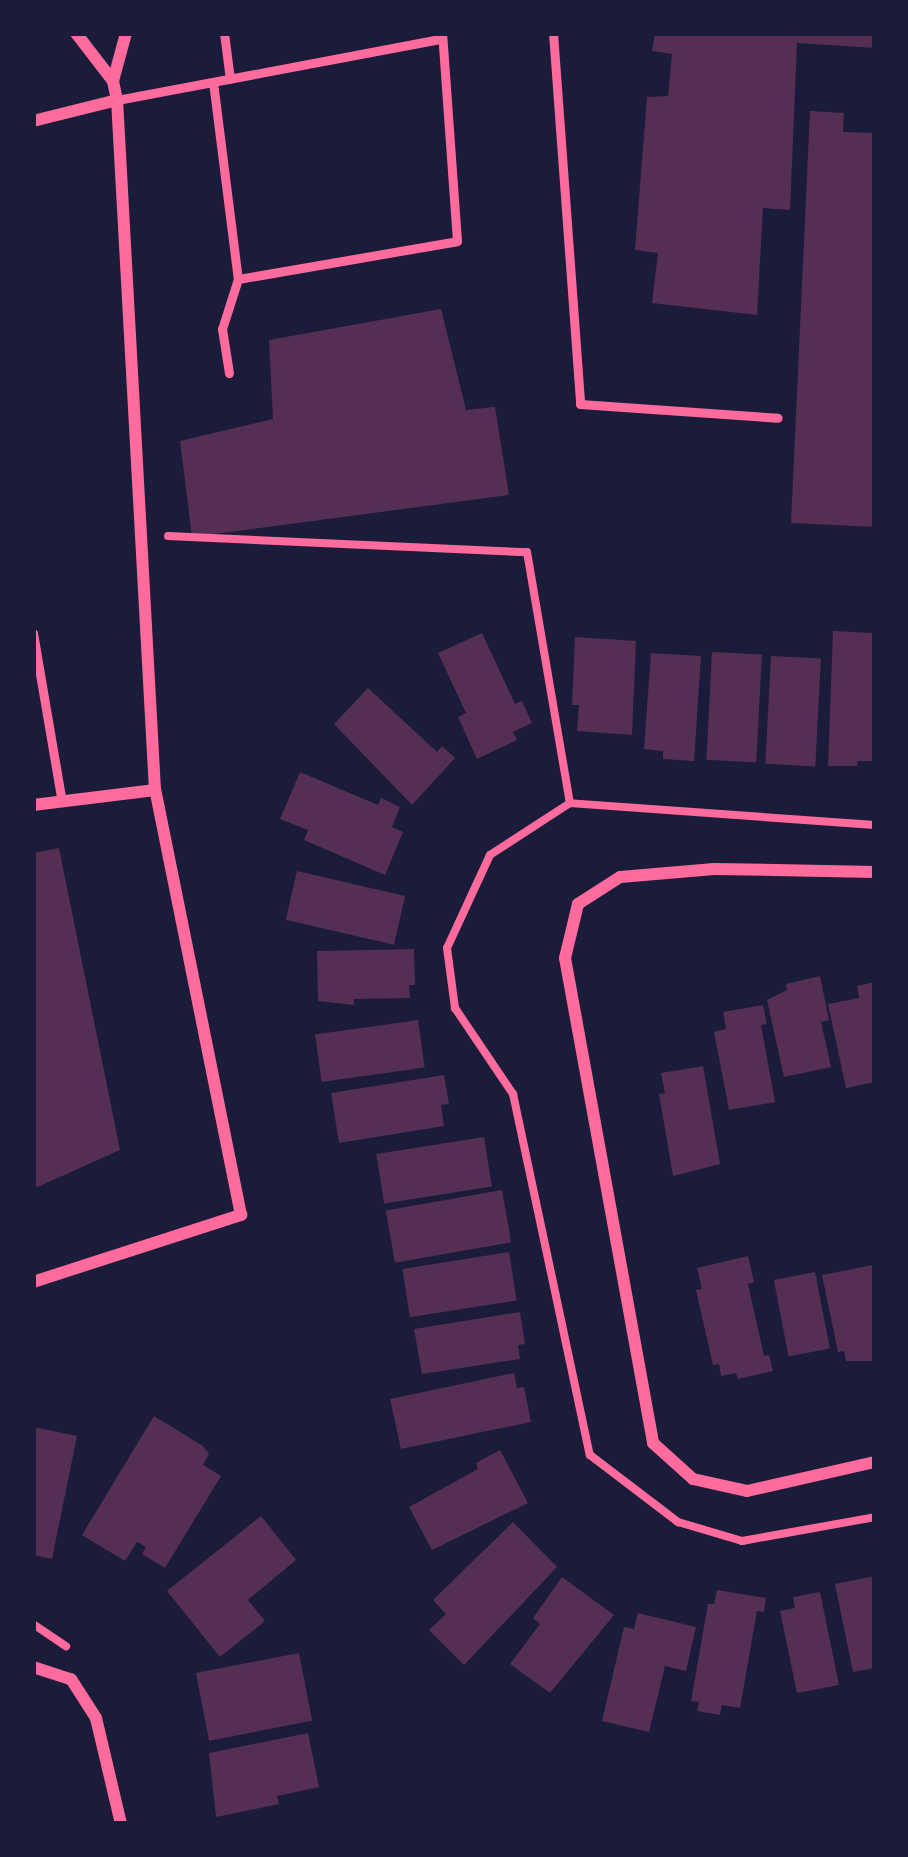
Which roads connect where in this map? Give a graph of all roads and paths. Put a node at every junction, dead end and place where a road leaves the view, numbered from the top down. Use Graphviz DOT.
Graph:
graph roads {
  1 [pos="76,33"];
  2 [pos="126,33"];
  3 [pos="224,33"];
  4 [pos="553,33"];
  5 [pos="441,36"];
  6 [pos="230,79"];
  7 [pos="113,81"];
  8 [pos="213,82"];
  9 [pos="117,100"];
  10 [pos="33,121"];
  11 [pos="238,279"];
  12 [pos="229,373"];
  13 [pos="778,418"];
  14 [pos="167,536"];
  15 [pos="33,633"];
  16 [pos="155,790"];
  17 [pos="62,802"];
  18 [pos="570,803"];
  19 [pos="33,805"];
  20 [pos="875,872"];
  21 [pos="33,1282"];
  22 [pos="875,1462"];
  23 [pos="33,1667"];
  24 [pos="121,1824"];
  1 -- 7 [label="street"];
  2 -- 7 [label="street"];
  3 -- 6 [label="lane"];
  4 -- 13 [label="lane"];
  5 -- 6 [label="lane"];
  5 -- 11 [label="lane"];
  6 -- 8 [label="lane"];
  7 -- 9 [label="street"];
  8 -- 9 [label="lane"];
  8 -- 11 [label="lane"];
  9 -- 10 [label="street"];
  9 -- 16 [label="street"];
  11 -- 12 [label="lane"];
  14 -- 18 [label="path"];
  15 -- 17 [label="lane"];
  16 -- 17 [label="street"];
  16 -- 21 [label="street"];
  17 -- 19 [label="street"];
  20 -- 22 [label="street"];
  23 -- 24 [label="street"];
}
